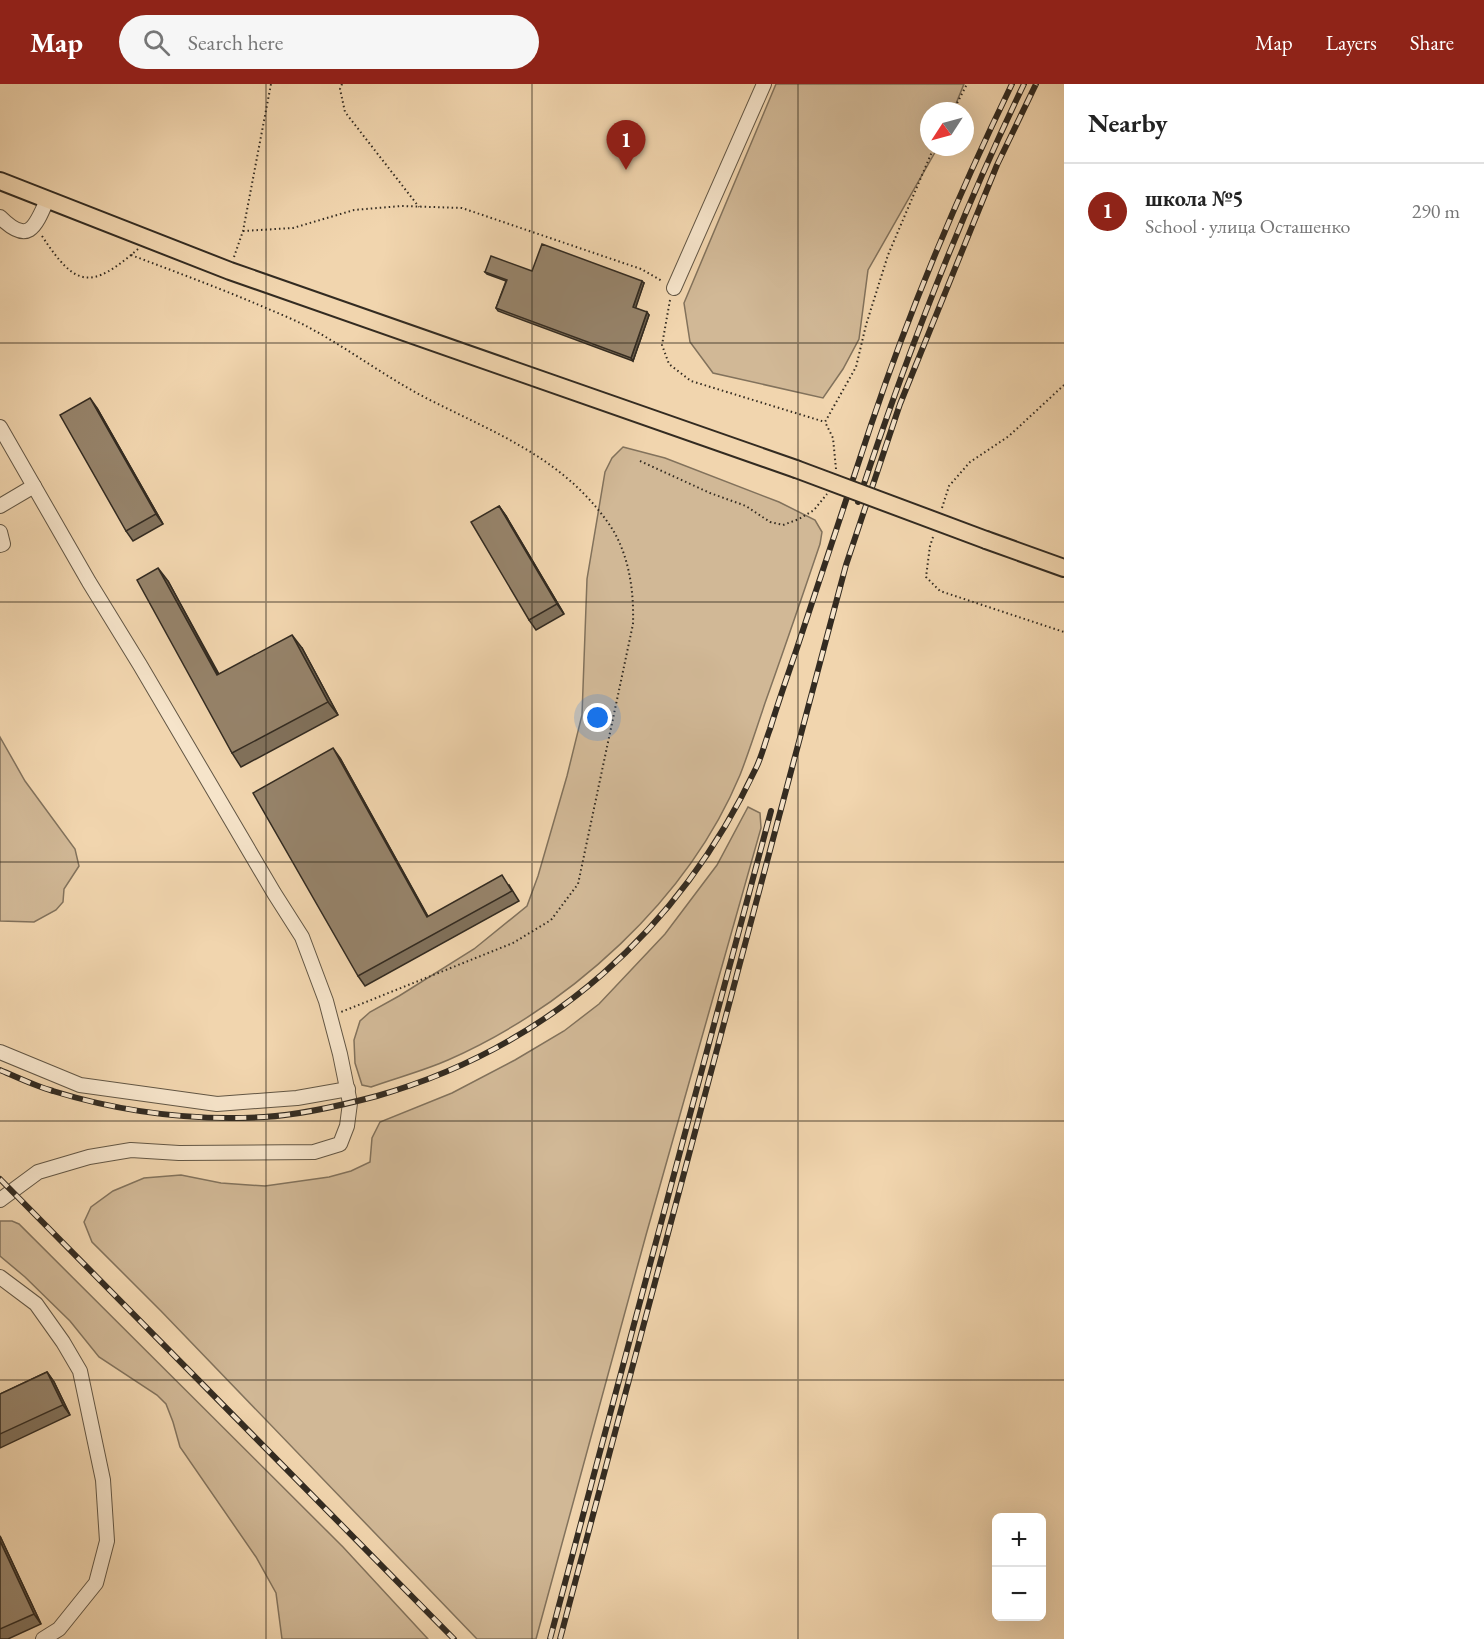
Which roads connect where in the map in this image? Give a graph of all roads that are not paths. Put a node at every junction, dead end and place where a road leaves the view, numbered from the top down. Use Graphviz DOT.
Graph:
graph roads {
  1 [pos="764,84"];
  2 [pos="0,181"];
  3 [pos="47,200"];
  4 [pos="0,217"];
  5 [pos="674,288"];
  6 [pos="0,427"];
  7 [pos="34,486"];
  8 [pos="0,506"];
  9 [pos="0,532"];
  10 [pos="0,545"];
  11 [pos="1064,568"];
  12 [pos="0,1052"];
  13 [pos="348,1089"];
  14 [pos="0,1200"];
  15 [pos="0,1277"];
  16 [pos="43,1639"];
  1 -- 5 [label="street"];
  2 -- 3 [label="main road"];
  3 -- 4 [label="street"];
  3 -- 11 [label="main road, bridge"];
  6 -- 7 [label="street"];
  7 -- 8 [label="street"];
  7 -- 13 [label="street"];
  9 -- 10 [label="street"];
  12 -- 13 [label="street"];
  13 -- 14 [label="street"];
  15 -- 16 [label="street"];
}
